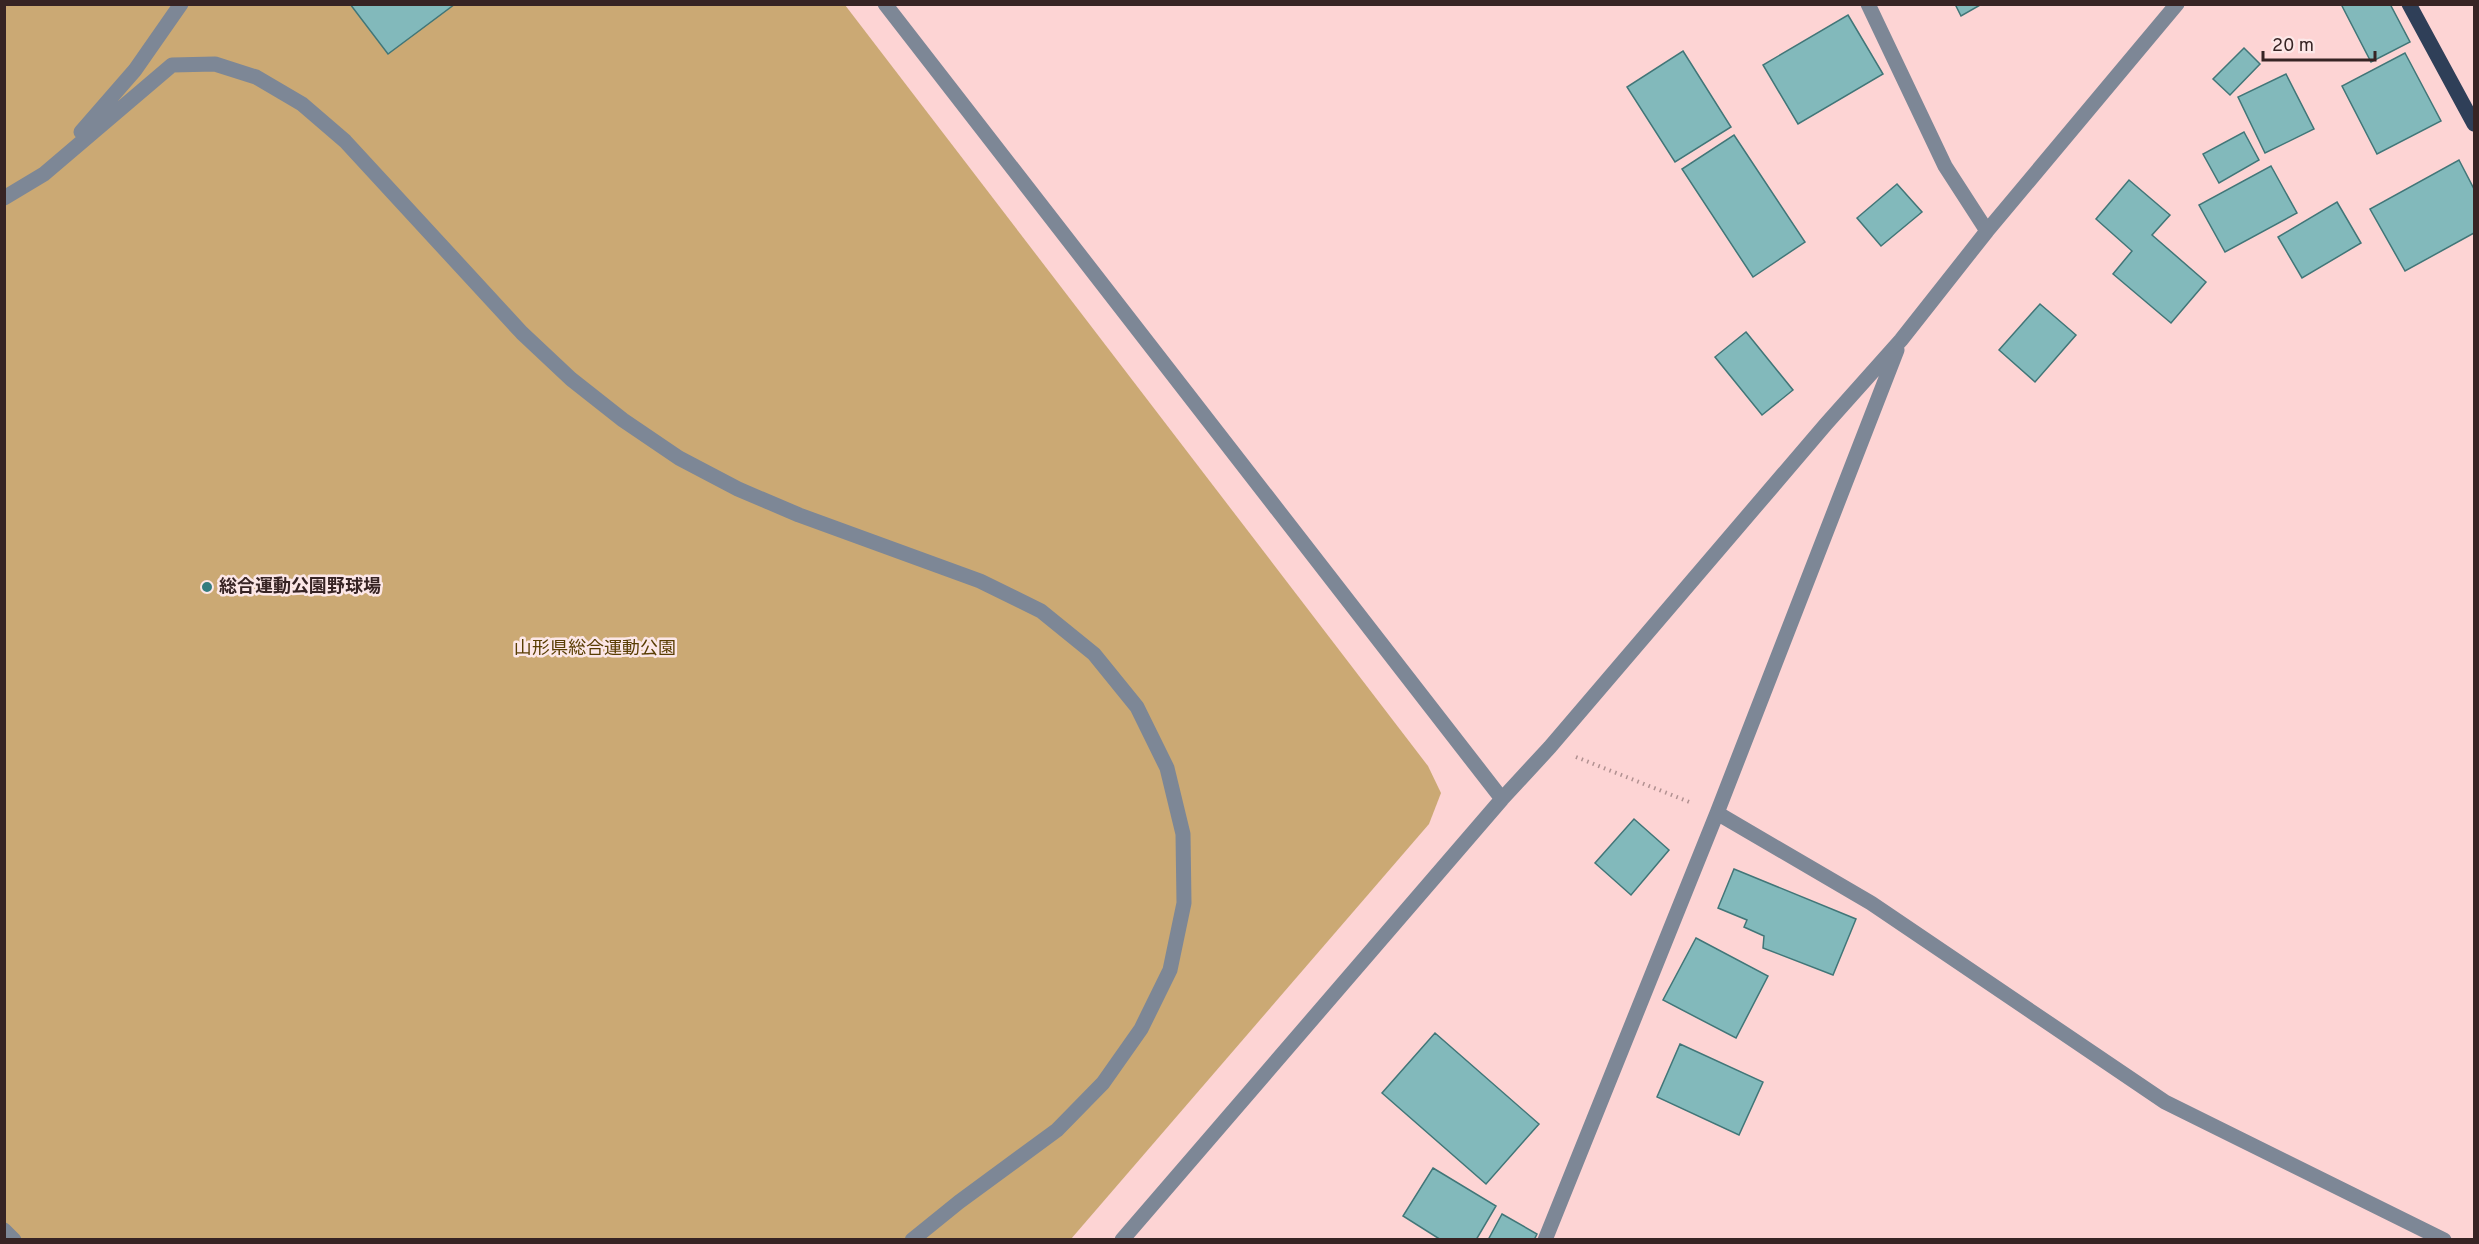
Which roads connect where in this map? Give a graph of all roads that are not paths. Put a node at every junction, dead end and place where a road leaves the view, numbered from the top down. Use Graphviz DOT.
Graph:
graph roads {
  1 [pos="182,4"];
  2 [pos="885,4"];
  3 [pos="1868,4"];
  4 [pos="2177,4"];
  5 [pos="2409,4"];
  6 [pos="2475,124"];
  7 [pos="44,174"];
  8 [pos="4,198"];
  9 [pos="1987,231"];
  10 [pos="1901,340"];
  11 [pos="1503,799"];
  12 [pos="1717,813"];
  13 [pos="4,1230"];
  14 [pos="14,1239"];
  15 [pos="912,1239"];
  16 [pos="1122,1239"];
  17 [pos="1545,1239"];
  18 [pos="2444,1239"];
  1 -- 7 [label="street"];
  2 -- 11 [label="street"];
  3 -- 9 [label="street"];
  4 -- 9 [label="street"];
  5 -- 6 [label="main road"];
  7 -- 8 [label="street"];
  7 -- 15 [label="street"];
  9 -- 10 [label="street"];
  10 -- 11 [label="street"];
  10 -- 12 [label="street"];
  11 -- 16 [label="street"];
  12 -- 17 [label="street"];
  12 -- 18 [label="street"];
  13 -- 14 [label="street"];
}
